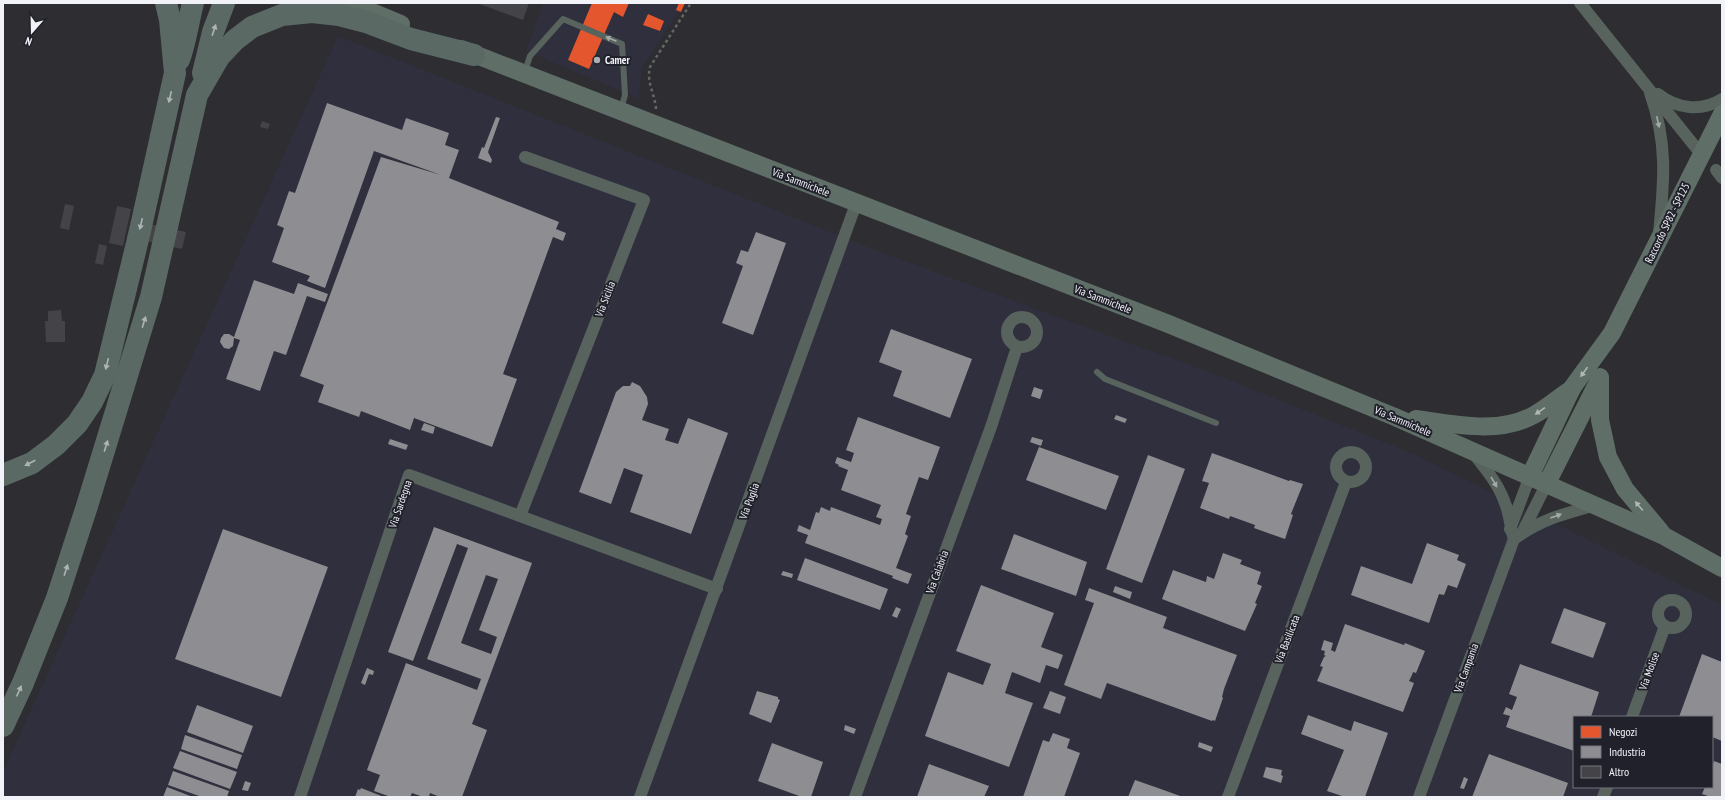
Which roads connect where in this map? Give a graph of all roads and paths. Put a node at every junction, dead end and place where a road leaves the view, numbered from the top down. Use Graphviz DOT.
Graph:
graph roads {
  1 [pos="166,3"];
  2 [pos="193,3"];
  3 [pos="224,3"];
  4 [pos="350,3"];
  5 [pos="691,3"];
  6 [pos="1580,3"];
  7 [pos="474,55"];
  8 [pos="175,73"];
  9 [pos="524,74"];
  10 [pos="1647,85"];
  11 [pos="198,95"];
  12 [pos="1722,100"];
  13 [pos="620,112"];
  14 [pos="1722,114"];
  15 [pos="653,125"];
  16 [pos="1701,154"];
  17 [pos="525,157"];
  18 [pos="856,204"];
  19 [pos="1658,241"];
  20 [pos="1612,333"];
  21 [pos="1016,347"];
  22 [pos="1097,372"];
  23 [pos="1600,377"];
  24 [pos="1572,388"];
  25 [pos="1395,417"];
  26 [pos="1216,423"];
  27 [pos="1471,450"];
  28 [pos="3,475"];
  29 [pos="1530,476"];
  30 [pos="1346,482"];
  31 [pos="1547,483"];
  32 [pos="1596,505"];
  33 [pos="520,516"];
  34 [pos="1515,534"];
  35 [pos="1664,536"];
  36 [pos="1722,568"];
  37 [pos="717,589"];
  38 [pos="1665,626"];
  39 [pos="1632,716"];
  40 [pos="3,726"];
  41 [pos="300,797"];
  42 [pos="640,797"];
  43 [pos="855,797"];
  44 [pos="1228,797"];
  45 [pos="1419,797"];
  1 -- 8 [label="highway"];
  2 -- 8 [label="highway"];
  11 -- 3 [label="highway, one-way"];
  4 -- 7 [label="main road, Via Sammichele"];
  5 -- 15 [label="path"];
  6 -- 10 [label="street"];
  7 -- 9 [label="main road, Via Sammichele"];
  7 -- 11 [label="highway"];
  8 -- 28 [label="highway, one-way"];
  9 -- 13 [label="main road, Via Sammichele"];
  13 -- 9 [label="lane, one-way"];
  10 -- 12 [label="street"];
  10 -- 16 [label="street"];
  10 -- 19 [label="street, one-way"];
  40 -- 11 [label="highway, one-way"];
  13 -- 15 [label="main road, Via Sammichele"];
  14 -- 16 [label="main road, Raccordo SP82 - SP125"];
  15 -- 18 [label="main road, Via Sammichele"];
  16 -- 19 [label="main road, Raccordo SP82 - SP125"];
  17 -- 33 [label="street, Via Sicilia"];
  18 -- 25 [label="main road, Via Sammichele"];
  18 -- 37 [label="street, Via Puglia"];
  19 -- 20 [label="main road, Raccordo SP82 - SP125"];
  20 -- 23 [label="main road"];
  20 -- 24 [label="main road, one-way"];
  21 -- 43 [label="street, Via Calabria"];
  22 -- 26 [label="lane"];
  23 -- 31 [label="main road"];
  35 -- 23 [label="main road, one-way"];
  24 -- 25 [label="main road, one-way"];
  24 -- 29 [label="main road"];
  25 -- 27 [label="main road, Via Sammichele"];
  27 -- 29 [label="main road, Via Sammichele"];
  27 -- 34 [label="street, Via Campania, one-way"];
  29 -- 31 [label="main road, Via Sammichele"];
  29 -- 34 [label="street, Via Campania"];
  30 -- 44 [label="street, Via Basilicata"];
  31 -- 32 [label="main road, Via Sammichele"];
  31 -- 34 [label="street, Via Campania"];
  34 -- 32 [label="street, one-way"];
  32 -- 35 [label="main road, Via Sammichele"];
  33 -- 37 [label="street, Via Sardegna"];
  33 -- 41 [label="street, Via Sardegna"];
  34 -- 45 [label="street, Via Campania"];
  35 -- 36 [label="main road, Via Sammichele"];
  37 -- 42 [label="street, Via Puglia"];
  38 -- 39 [label="street, Via Molise"];
}
